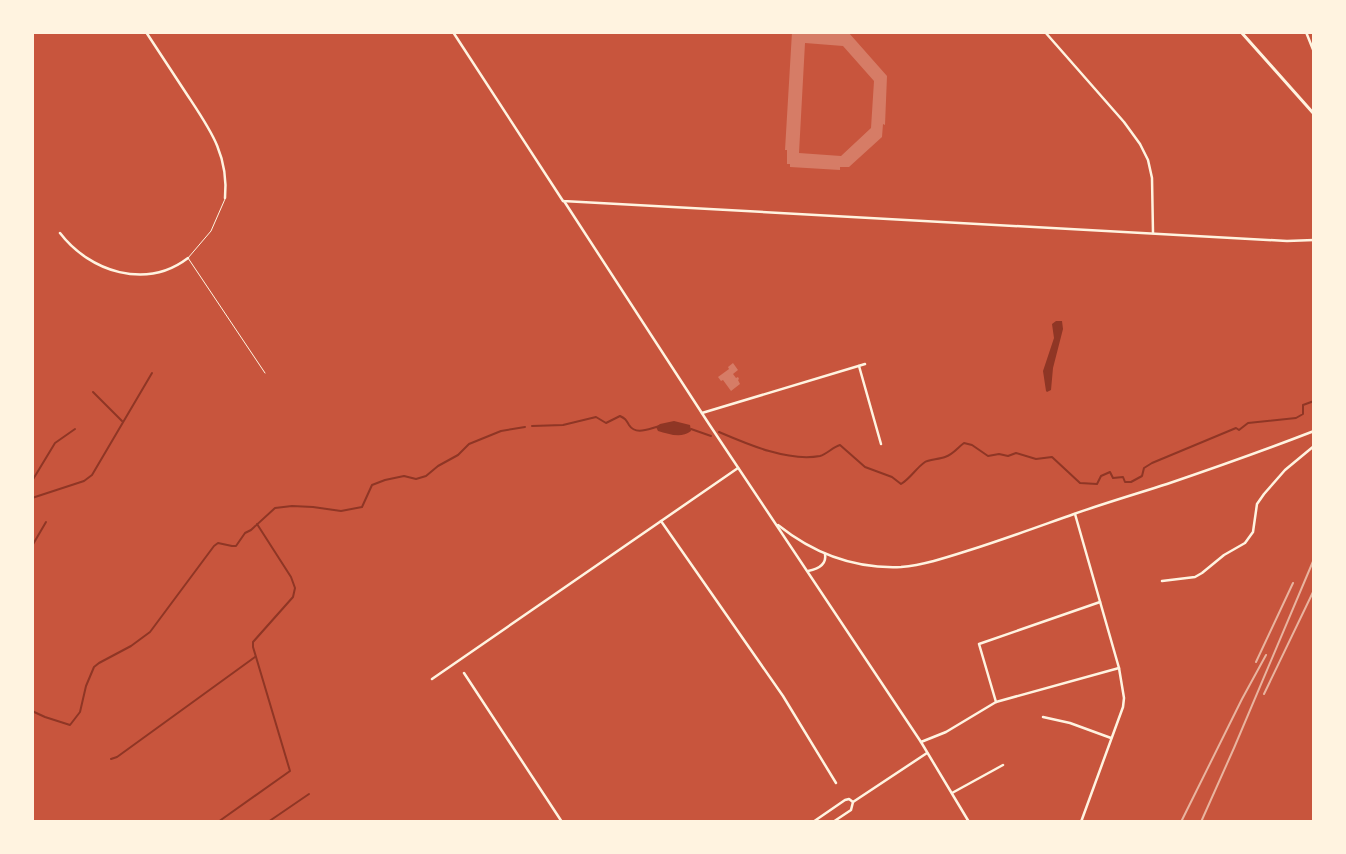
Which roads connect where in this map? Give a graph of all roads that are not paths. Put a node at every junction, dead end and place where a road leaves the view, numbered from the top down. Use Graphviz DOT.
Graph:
graph roads {
  1 [pos="146,32"];
  2 [pos="452,32"];
  3 [pos="1045,32"];
  4 [pos="1241,32"];
  5 [pos="1306,32"];
  6 [pos="1314,52"];
  7 [pos="1314,114"];
  8 [pos="225,198"];
  9 [pos="563,200"];
  10 [pos="60,233"];
  11 [pos="1153,233"];
  12 [pos="1314,240"];
  13 [pos="188,258"];
  14 [pos="865,364"];
  15 [pos="859,366"];
  16 [pos="264,373"];
  17 [pos="702,413"];
  18 [pos="1314,432"];
  19 [pos="881,444"];
  20 [pos="1314,446"];
  21 [pos="738,468"];
  22 [pos="1075,514"];
  23 [pos="661,521"];
  24 [pos="775,522"];
  25 [pos="825,554"];
  26 [pos="808,571"];
  27 [pos="1162,581"];
  28 [pos="1100,602"];
  29 [pos="1119,668"];
  30 [pos="464,673"];
  31 [pos="432,679"];
  32 [pos="996,702"];
  33 [pos="1043,717"];
  34 [pos="1112,738"];
  35 [pos="921,742"];
  36 [pos="927,753"];
  37 [pos="1003,765"];
  38 [pos="836,783"];
  39 [pos="952,793"];
  40 [pos="853,802"];
  41 [pos="562,822"];
  42 [pos="812,822"];
  43 [pos="834,822"];
  44 [pos="969,822"];
  45 [pos="1081,822"];
  1 -- 8 [label="street"];
  2 -- 9 [label="street"];
  3 -- 11 [label="street"];
  4 -- 7 [label="main road"];
  5 -- 6 [label="street"];
  8 -- 13 [label="lane"];
  9 -- 11 [label="street"];
  9 -- 17 [label="street"];
  10 -- 13 [label="street"];
  11 -- 12 [label="street"];
  13 -- 16 [label="lane"];
  14 -- 15 [label="street"];
  15 -- 17 [label="street"];
  15 -- 19 [label="street"];
  17 -- 21 [label="street"];
  18 -- 22 [label="street"];
  20 -- 27 [label="street"];
  21 -- 23 [label="street"];
  21 -- 24 [label="street"];
  22 -- 25 [label="street"];
  22 -- 28 [label="street"];
  23 -- 31 [label="street"];
  23 -- 38 [label="street"];
  24 -- 25 [label="street"];
  24 -- 26 [label="street"];
  25 -- 26 [label="street"];
  26 -- 35 [label="street"];
  28 -- 29 [label="street"];
  28 -- 32 [label="street"];
  29 -- 32 [label="street"];
  29 -- 34 [label="street"];
  30 -- 41 [label="street"];
  32 -- 35 [label="street"];
  33 -- 34 [label="street"];
  34 -- 45 [label="street"];
  35 -- 36 [label="street"];
  36 -- 39 [label="street"];
  36 -- 40 [label="street"];
  37 -- 39 [label="street"];
  39 -- 44 [label="street"];
  40 -- 42 [label="street"];
  40 -- 43 [label="street"];
}
